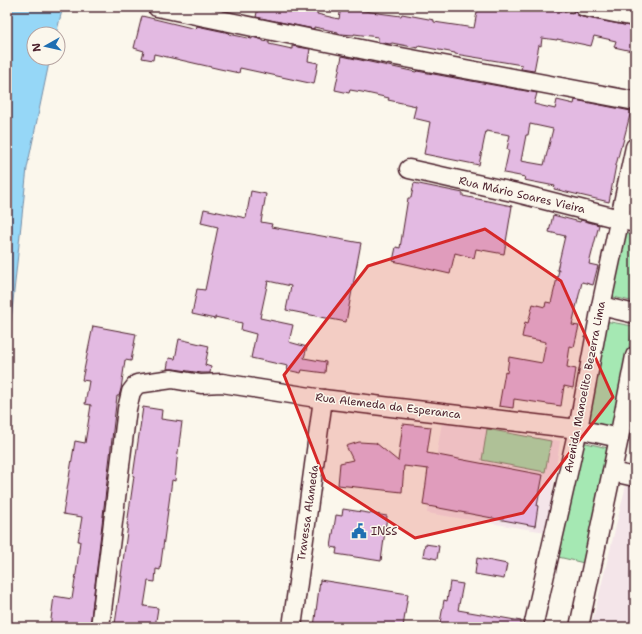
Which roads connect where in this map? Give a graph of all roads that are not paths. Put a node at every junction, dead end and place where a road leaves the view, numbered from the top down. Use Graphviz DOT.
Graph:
graph roads {
  1 [pos="156,7"];
  2 [pos="584,7"];
  3 [pos="635,17"];
  4 [pos="635,101"];
  5 [pos="635,147"];
  6 [pos="409,169"];
  7 [pos="627,221"];
  8 [pos="601,306"];
  9 [pos="635,314"];
  10 [pos="635,356"];
  11 [pos="323,399"];
  12 [pos="578,428"];
  13 [pos="620,438"];
  14 [pos="612,472"];
  15 [pos="635,477"];
  16 [pos="100,627"];
  17 [pos="292,627"];
  18 [pos="533,627"];
  19 [pos="579,627"];
  1 -- 4 [label="street"];
  2 -- 3 [label="street"];
  5 -- 7 [label="street, Avenida Manoelito Bezerra Lima"];
  6 -- 7 [label="street, Rua Mário Soares Vieira"];
  7 -- 8 [label="street, Avenida Manoelito Bezerra Lima"];
  8 -- 9 [label="street"];
  8 -- 12 [label="street, Avenida Manoelito Bezerra Lima"];
  10 -- 13 [label="street"];
  11 -- 12 [label="street, Rua Alemeda da Esperanca"];
  11 -- 16 [label="street, Rua Alemeda da Esperanca"];
  11 -- 17 [label="street, Travessa Alameda"];
  12 -- 13 [label="street, Rua Alemeda da Esperanca"];
  12 -- 18 [label="street, Avenida Manoelito Bezerra Lima"];
  13 -- 14 [label="street"];
  14 -- 15 [label="street"];
  14 -- 19 [label="street"];
}
